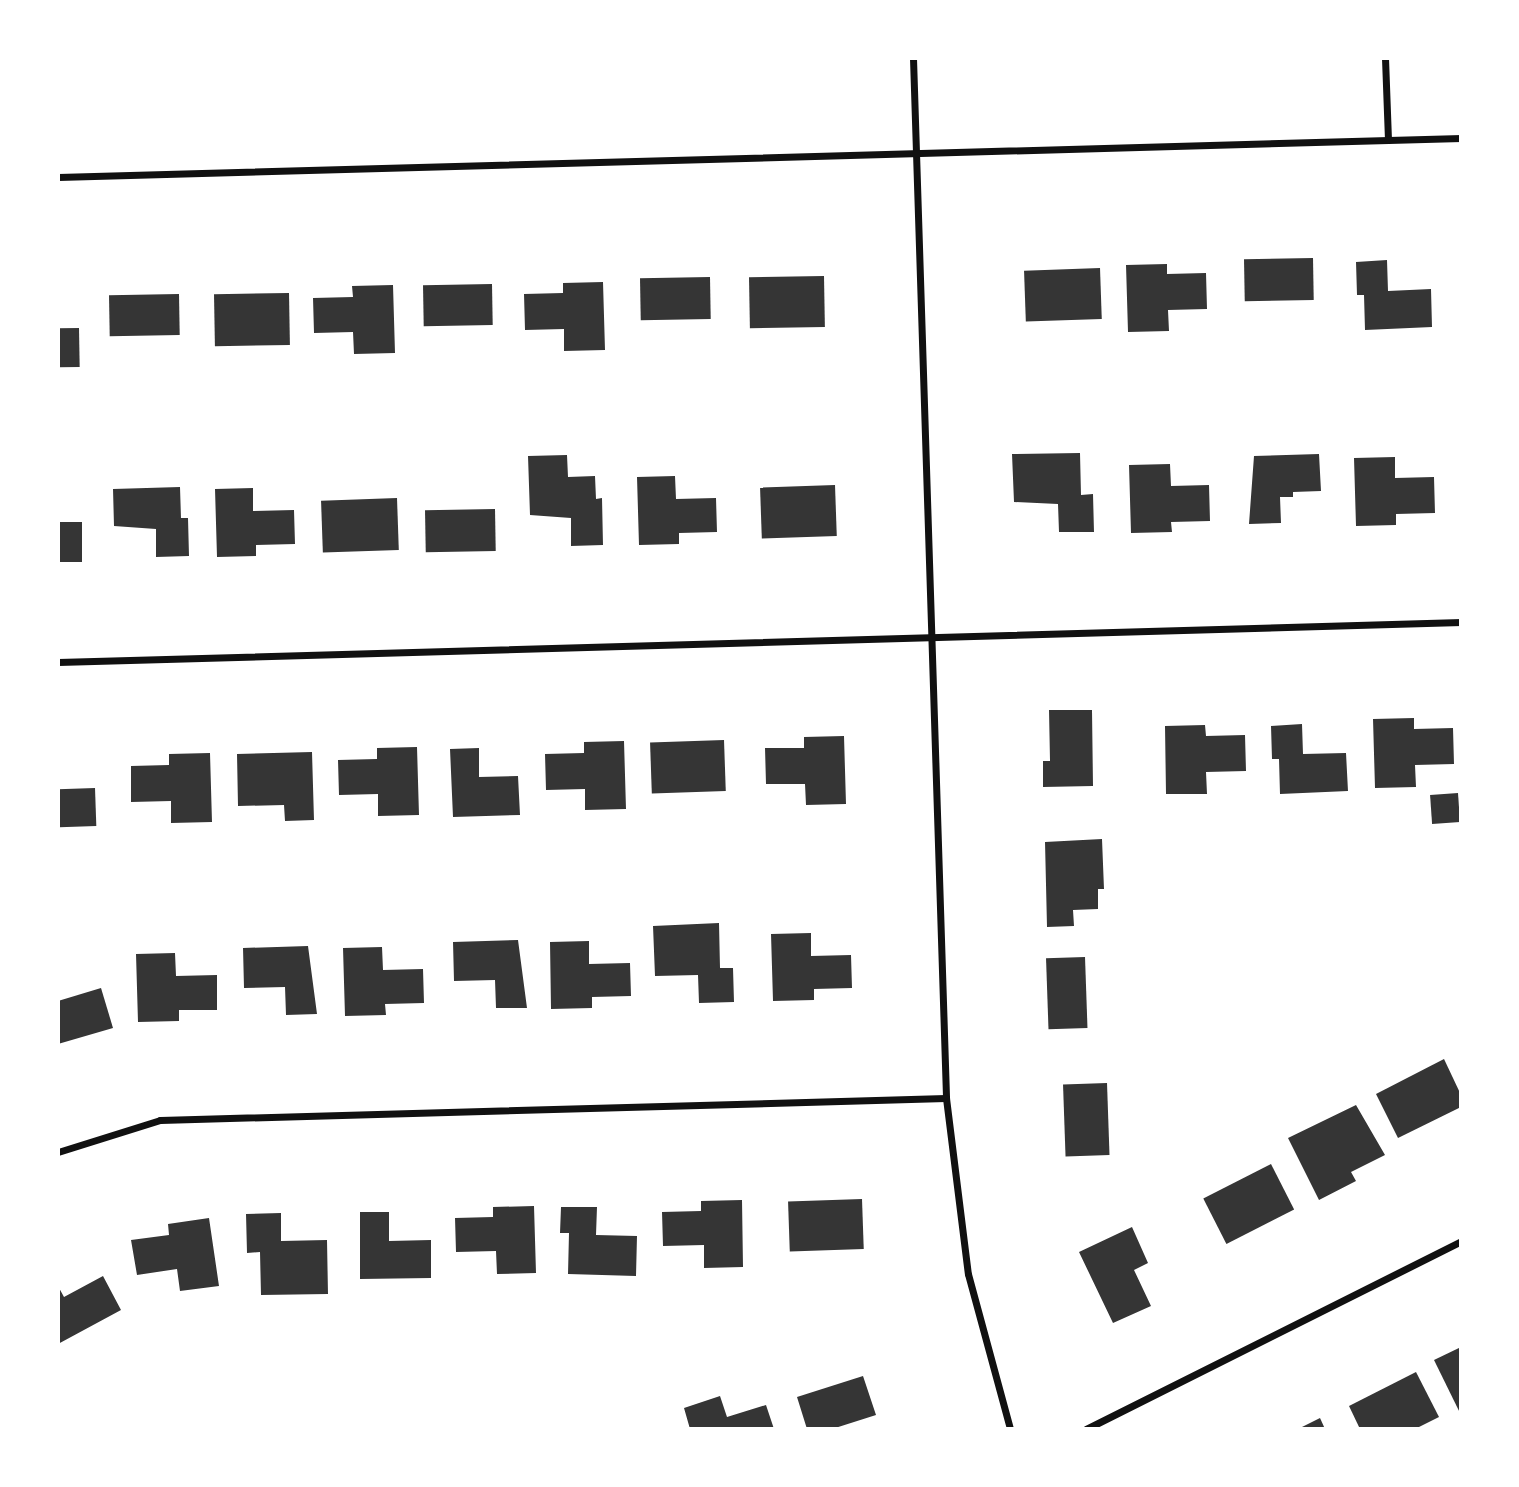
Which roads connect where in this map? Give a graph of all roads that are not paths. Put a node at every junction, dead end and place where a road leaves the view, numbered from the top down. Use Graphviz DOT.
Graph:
graph roads {
  1 [pos="913,58"];
  2 [pos="1385,58"];
  3 [pos="1461,138"];
  4 [pos="1388,140"];
  5 [pos="918,153"];
  6 [pos="58,177"];
  7 [pos="1461,622"];
  8 [pos="933,637"];
  9 [pos="58,662"];
  10 [pos="946,1098"];
  11 [pos="58,1152"];
  12 [pos="1461,1241"];
  13 [pos="1010,1429"];
  14 [pos="1086,1429"];
  1 -- 5 [label="street"];
  2 -- 4 [label="street"];
  3 -- 4 [label="street"];
  4 -- 5 [label="street"];
  5 -- 6 [label="street"];
  5 -- 8 [label="street"];
  7 -- 8 [label="street"];
  8 -- 9 [label="street"];
  8 -- 10 [label="street"];
  10 -- 11 [label="street"];
  10 -- 13 [label="street"];
  12 -- 14 [label="street"];
}
